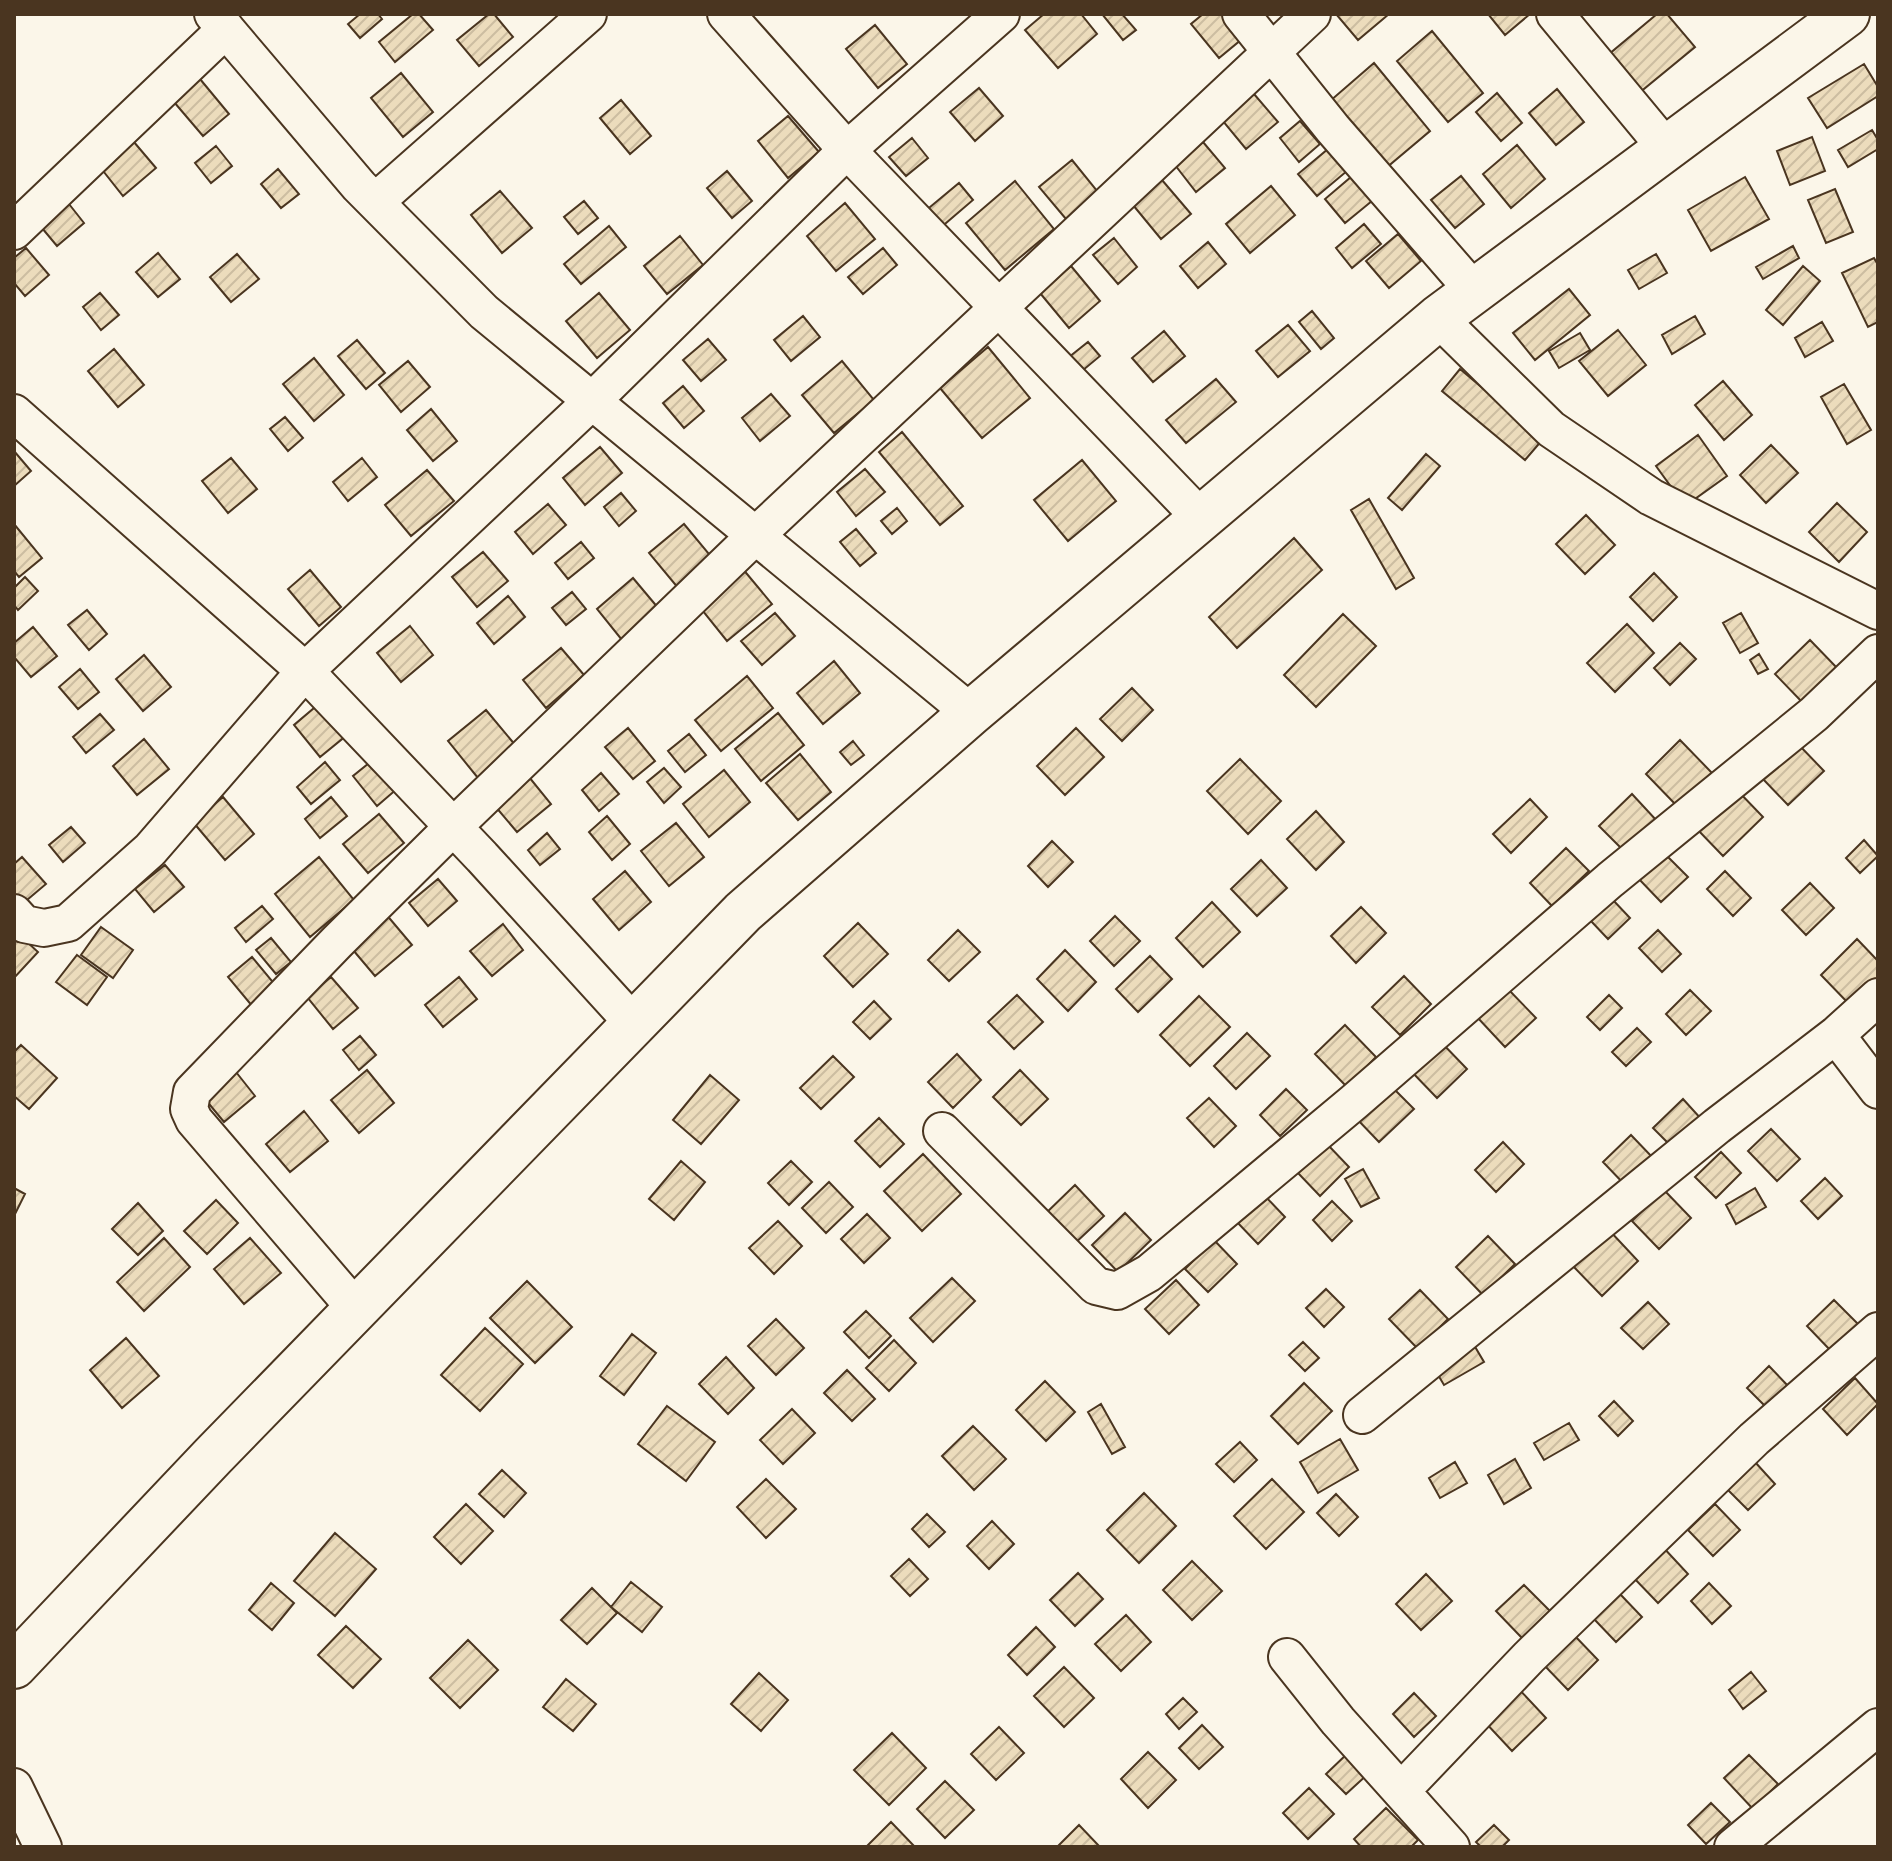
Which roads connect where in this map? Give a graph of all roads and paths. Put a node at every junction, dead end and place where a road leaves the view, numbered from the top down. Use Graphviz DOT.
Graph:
graph roads {
  1 [pos="588,14"];
  2 [pos="726,14"];
  3 [pos="1001,14"];
  4 [pos="1241,14"];
  5 [pos="1312,14"];
  6 [pos="1555,14"];
  7 [pos="1847,14"];
  8 [pos="219,22"];
  9 [pos="1272,53"];
  10 [pos="1666,148"];
  11 [pos="847,150"];
  12 [pos="375,202"];
  13 [pos="14,231"];
  14 [pos="1474,291"];
  15 [pos="999,310"];
  16 [pos="1438,318"];
  17 [pos="592,401"];
  18 [pos="14,413"];
  19 [pos="1201,518"];
  20 [pos="755,536"];
  21 [pos="1878,611"];
  22 [pos="1878,653"];
  23 [pos="305,671"];
  24 [pos="971,713"];
  25 [pos="453,827"];
  26 [pos="14,913"];
  27 [pos="1878,997"];
  28 [pos="634,1024"];
  29 [pos="1836,1035"];
  30 [pos="1878,1090"];
  31 [pos="942,1131"];
  32 [pos="356,1309"];
  33 [pos="1878,1331"];
  34 [pos="1362,1415"];
  35 [pos="1287,1657"];
  36 [pos="14,1666"];
  37 [pos="1878,1727"];
  38 [pos="14,1787"];
  39 [pos="1401,1791"];
  40 [pos="43,1847"];
  41 [pos="1451,1847"];
  42 [pos="1733,1847"];
  1 -- 12 [label="street"];
  2 -- 11 [label="street"];
  3 -- 11 [label="street"];
  4 -- 9 [label="street"];
  5 -- 9 [label="street"];
  6 -- 10 [label="street"];
  7 -- 10 [label="main road"];
  8 -- 12 [label="street"];
  8 -- 13 [label="street"];
  9 -- 14 [label="street"];
  9 -- 15 [label="street"];
  10 -- 14 [label="main road"];
  11 -- 15 [label="street"];
  11 -- 17 [label="street"];
  12 -- 17 [label="street"];
  14 -- 16 [label="main road"];
  15 -- 19 [label="street"];
  15 -- 20 [label="street"];
  16 -- 19 [label="main road"];
  16 -- 21 [label="street"];
  17 -- 20 [label="street"];
  17 -- 23 [label="street"];
  18 -- 23 [label="street"];
  19 -- 24 [label="main road"];
  20 -- 24 [label="street"];
  20 -- 25 [label="street"];
  22 -- 31 [label="street"];
  23 -- 25 [label="street"];
  23 -- 26 [label="street"];
  24 -- 28 [label="main road"];
  25 -- 28 [label="street"];
  25 -- 32 [label="street"];
  27 -- 29 [label="street"];
  28 -- 32 [label="main road"];
  29 -- 30 [label="street"];
  29 -- 34 [label="street"];
  32 -- 36 [label="main road"];
  33 -- 39 [label="street"];
  35 -- 39 [label="street"];
  37 -- 42 [label="street"];
  38 -- 40 [label="street"];
  39 -- 41 [label="street"];
}
